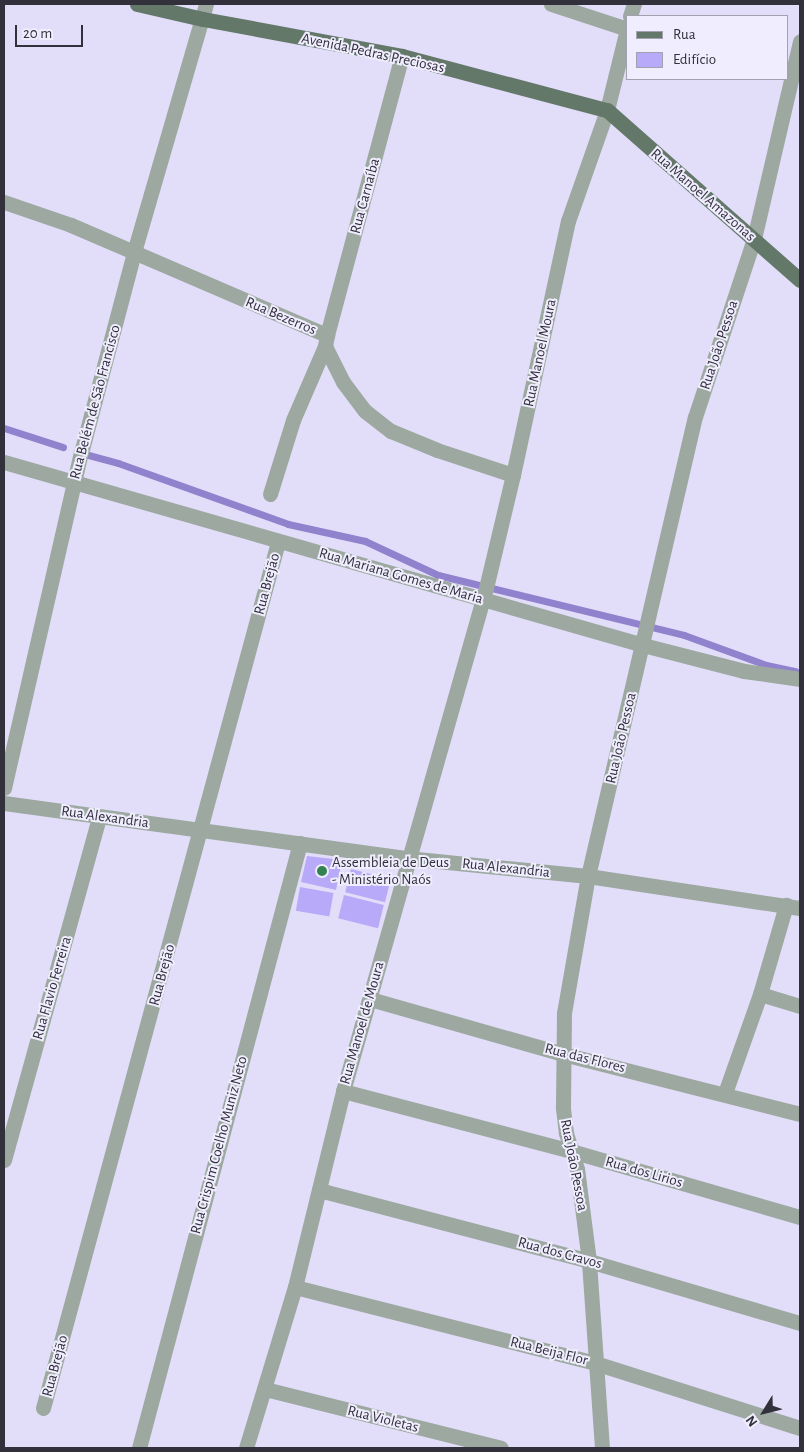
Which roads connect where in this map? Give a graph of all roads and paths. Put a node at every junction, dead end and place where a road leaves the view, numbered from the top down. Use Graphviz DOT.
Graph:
graph roads {
  1 [pos="137,4"];
  2 [pos="206,4"];
  3 [pos="550,4"];
  4 [pos="203,20"];
  5 [pos="626,23"];
  6 [pos="626,32"];
  7 [pos="800,41"];
  8 [pos="402,56"];
  9 [pos="607,110"];
  10 [pos="4,202"];
  11 [pos="754,239"];
  12 [pos="134,252"];
  13 [pos="800,280"];
  14 [pos="326,341"];
  15 [pos="4,462"];
  16 [pos="513,475"];
  17 [pos="74,482"];
  18 [pos="270,494"];
  19 [pos="278,542"];
  20 [pos="484,593"];
  21 [pos="644,642"];
  22 [pos="800,679"];
  23 [pos="4,788"];
  24 [pos="4,803"];
  25 [pos="99,817"];
  26 [pos="202,830"];
  27 [pos="300,843"];
  28 [pos="407,858"];
  29 [pos="588,876"];
  30 [pos="793,907"];
  31 [pos="760,994"];
  32 [pos="370,999"];
  33 [pos="800,1006"];
  34 [pos="563,1054"];
  35 [pos="343,1091"];
  36 [pos="725,1093"];
  37 [pos="800,1114"];
  38 [pos="570,1151"];
  39 [pos="4,1160"];
  40 [pos="319,1190"];
  41 [pos="800,1217"];
  42 [pos="590,1261"];
  43 [pos="295,1287"];
  44 [pos="800,1323"];
  45 [pos="595,1363"];
  46 [pos="265,1389"];
  47 [pos="43,1408"];
  48 [pos="800,1428"];
  49 [pos="138,1448"];
  50 [pos="246,1448"];
  51 [pos="501,1448"];
  52 [pos="602,1448"];
  1 -- 4 [label="main road, Avenida Pedras Preciosas"];
  2 -- 4 [label="street, Rua Belém de São Francisco"];
  3 -- 5 [label="street"];
  4 -- 8 [label="main road, Avenida Pedras Preciosas"];
  4 -- 12 [label="street, Rua Belém de São Francisco"];
  6 -- 9 [label="street, Rua Manoel Moura"];
  7 -- 11 [label="street, Rua João Pessoa"];
  8 -- 9 [label="main road, Avenida Pedras Preciosas"];
  8 -- 14 [label="street, Rua Carnaíba"];
  9 -- 11 [label="main road, Rua Manoel Amazonas"];
  9 -- 16 [label="street, Rua Manoel Moura"];
  10 -- 12 [label="street, Rua Bezerros"];
  11 -- 13 [label="main road, Rua Manoel Amazonas"];
  11 -- 21 [label="street, Rua João Pessoa"];
  12 -- 14 [label="street, Rua Bezerros"];
  12 -- 17 [label="street, Rua Belém de São Francisco"];
  14 -- 16 [label="street, Rua Bezerros"];
  14 -- 18 [label="street, Rua Carnaíba"];
  15 -- 17 [label="street, Rua Mariana Gomes de Maria"];
  16 -- 20 [label="street, Rua Manoel Moura"];
  17 -- 19 [label="street, Rua Mariana Gomes de Maria"];
  17 -- 23 [label="street, Rua Belém de São Francisco"];
  19 -- 20 [label="street, Rua Mariana Gomes de Maria"];
  19 -- 26 [label="street, Rua Brejão"];
  20 -- 21 [label="street, Rua Mariana Gomes de Maria"];
  20 -- 28 [label="street, Rua Manoel de Moura"];
  21 -- 22 [label="street, Rua Mariana Gomes de Maria"];
  21 -- 29 [label="street, Rua João Pessoa"];
  24 -- 25 [label="street, Rua Alexandria"];
  25 -- 26 [label="street, Rua Alexandria"];
  25 -- 39 [label="street, Rua Flavio Ferreira"];
  26 -- 27 [label="street, Rua Alexandria"];
  26 -- 47 [label="street, Rua Brejão"];
  27 -- 28 [label="street, Rua Alexandria"];
  27 -- 49 [label="street, Rua Crispim Coelho Muniz Neto"];
  28 -- 29 [label="street, Rua Alexandria"];
  28 -- 32 [label="street, Rua Manoel de Moura"];
  29 -- 30 [label="street, Rua Alexandria"];
  29 -- 34 [label="street, Rua João Pessoa"];
  30 -- 31 [label="street"];
  31 -- 33 [label="street"];
  31 -- 36 [label="street"];
  32 -- 34 [label="street, Rua das Flores"];
  32 -- 35 [label="street, Rua Manoel de Moura"];
  34 -- 36 [label="street, Rua das Flores"];
  34 -- 38 [label="street, Rua João Pessoa"];
  35 -- 38 [label="street, Rua dos Lirios"];
  35 -- 40 [label="street, Rua Manoel de Moura"];
  36 -- 37 [label="street, Rua das Flores"];
  38 -- 41 [label="street, Rua dos Lirios"];
  38 -- 42 [label="street, Rua João Pessoa"];
  40 -- 42 [label="street, Rua dos Cravos"];
  40 -- 43 [label="street, Rua Manoel de Moura"];
  42 -- 44 [label="street, Rua dos Cravos"];
  42 -- 45 [label="street, Rua João Pessoa"];
  43 -- 45 [label="street, Rua Beija Flor"];
  43 -- 46 [label="street, Rua Manoel de Moura"];
  45 -- 48 [label="street, Rua Beija Flor"];
  45 -- 52 [label="street, Rua João Pessoa"];
  46 -- 50 [label="street, Rua Manoel de Moura"];
  46 -- 51 [label="street, Rua Violetas"];
}
